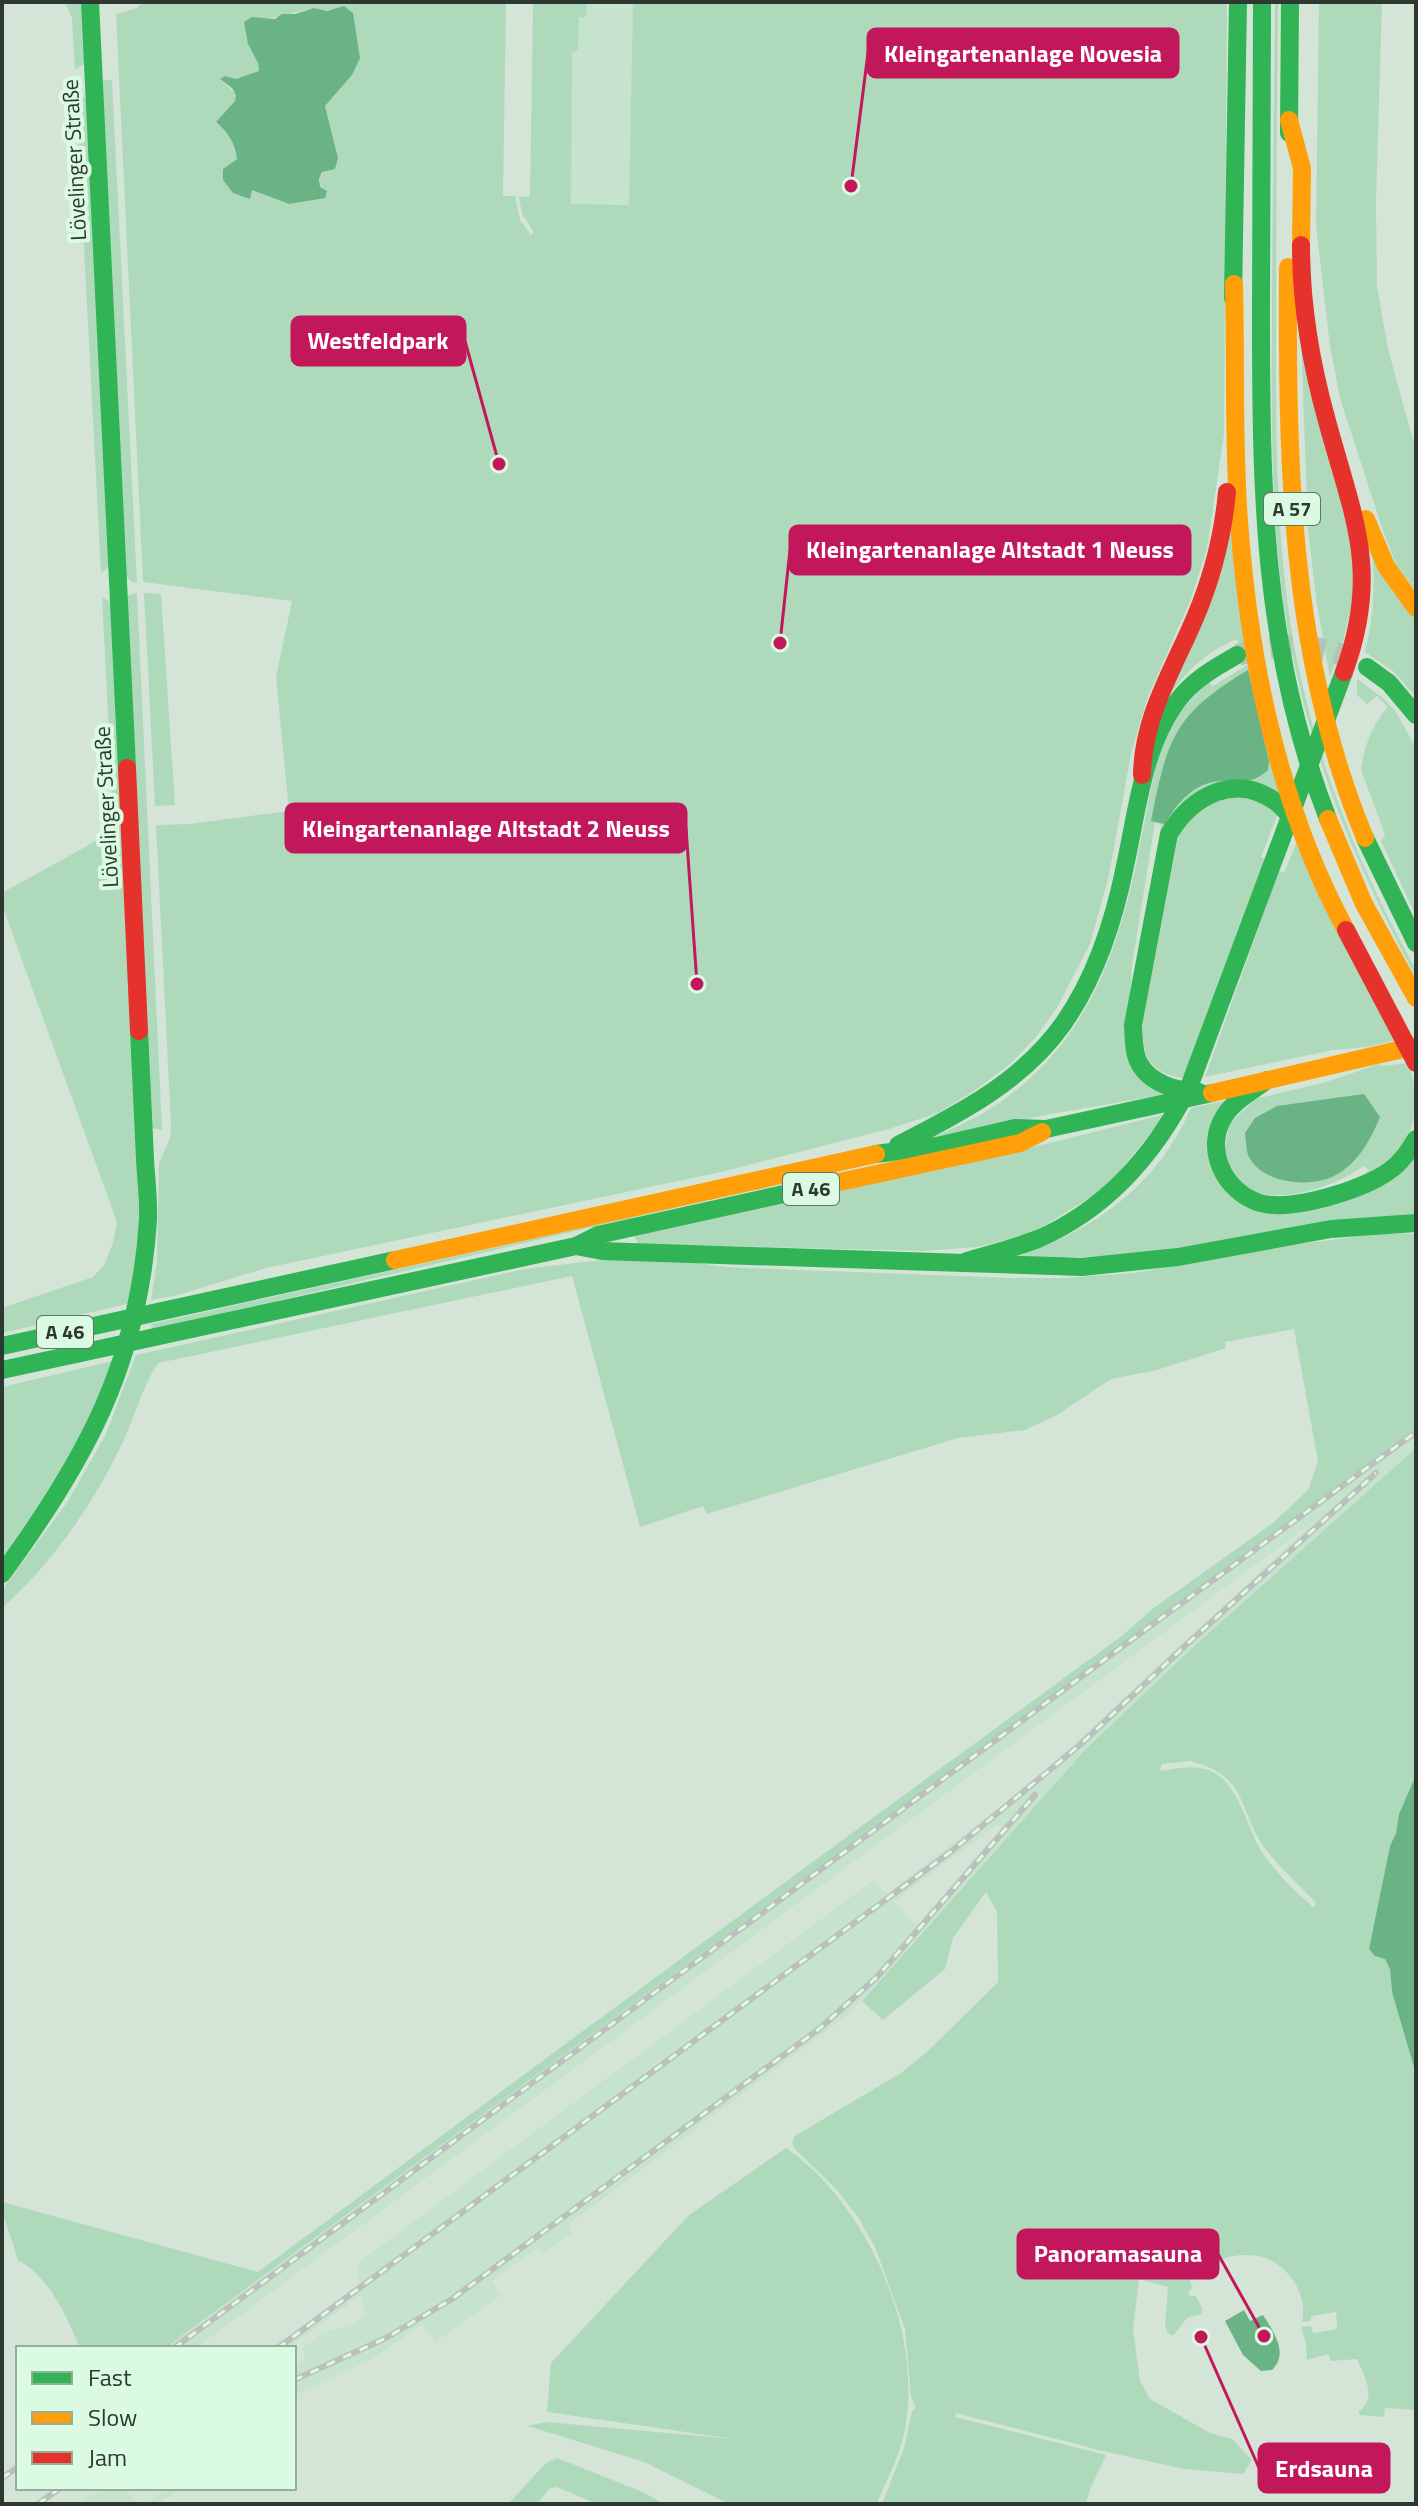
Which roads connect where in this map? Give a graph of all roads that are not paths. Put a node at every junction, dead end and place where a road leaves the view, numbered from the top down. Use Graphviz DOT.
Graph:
graph roads {
  1 [pos="90,2"];
  2 [pos="1238,2"];
  3 [pos="1262,2"];
  4 [pos="1290,2"];
  5 [pos="1289,120"];
  6 [pos="1301,267"];
  7 [pos="1234,284"];
  8 [pos="1416,608"];
  9 [pos="1237,655"];
  10 [pos="1367,667"];
  11 [pos="1416,715"];
  12 [pos="1142,775"];
  13 [pos="1302,831"];
  14 [pos="1416,943"];
  15 [pos="1416,998"];
  16 [pos="1391,1015"];
  17 [pos="1416,1045"];
  18 [pos="1416,1063"];
  19 [pos="1267,1080"];
  20 [pos="1212,1093"];
  21 [pos="1046,1129"];
  22 [pos="1416,1139"];
  23 [pos="881,1153"];
  24 [pos="1416,1223"];
  25 [pos="576,1246"];
  26 [pos="967,1261"];
  27 [pos="2,1346"];
  28 [pos="2,1370"];
  29 [pos="2,1574"];
  1 -- 29 [label="main road, Lövelinger Straße"];
  2 -- 7 [label="main road"];
  3 -- 15 [label="main road, A 57"];
  4 -- 5 [label="main road, A 57"];
  5 -- 6 [label="main road"];
  5 -- 14 [label="main road, A 57"];
  6 -- 8 [label="main road"];
  6 -- 26 [label="main road"];
  7 -- 12 [label="main road"];
  7 -- 13 [label="main road"];
  9 -- 12 [label="main road, A 46"];
  10 -- 11 [label="main road"];
  12 -- 23 [label="main road, A 46"];
  13 -- 16 [label="main road"];
  13 -- 20 [label="main road"];
  16 -- 17 [label="main road"];
  16 -- 18 [label="main road"];
  17 -- 19 [label="main road"];
  19 -- 20 [label="main road, A 46"];
  19 -- 22 [label="main road"];
  20 -- 21 [label="main road, A 46"];
  21 -- 23 [label="main road"];
  21 -- 25 [label="main road, A 46"];
  23 -- 27 [label="main road, A 46"];
  24 -- 26 [label="main road"];
  25 -- 26 [label="main road"];
  25 -- 28 [label="main road, A 46"];
}
